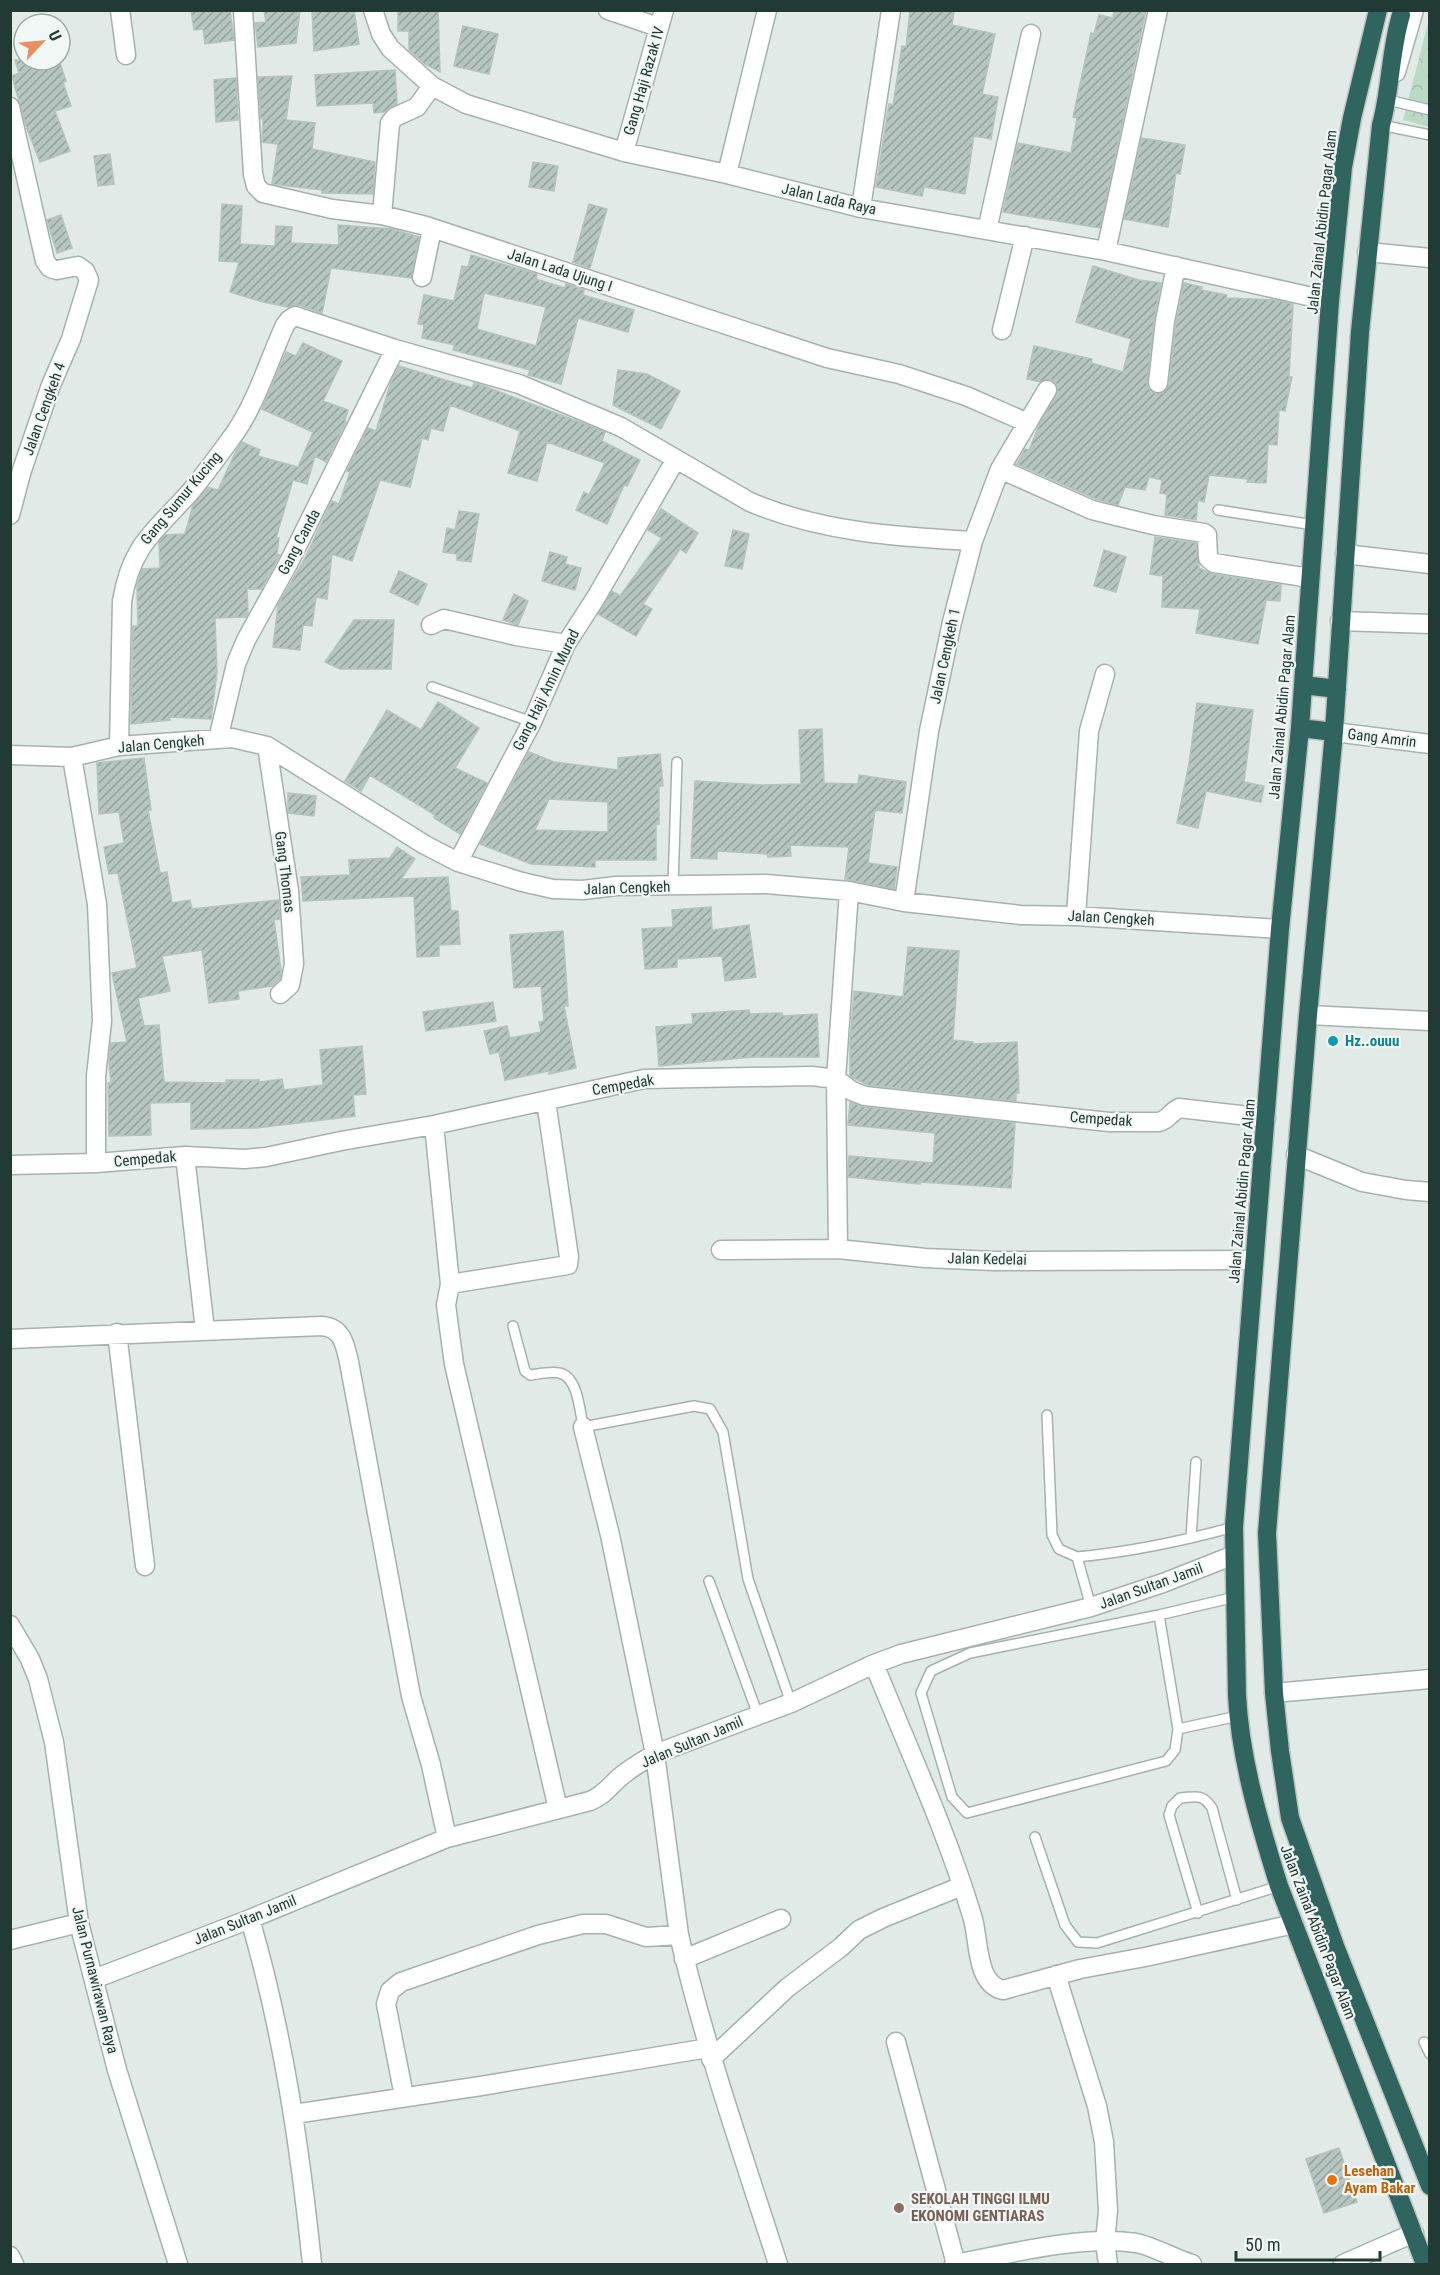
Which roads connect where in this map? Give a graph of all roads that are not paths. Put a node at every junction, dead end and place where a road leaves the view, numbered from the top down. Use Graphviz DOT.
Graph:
graph roads {
  1 [pos="120,10"];
  2 [pos="243,10"];
  3 [pos="373,10"];
  4 [pos="608,10"];
  5 [pos="767,10"];
  6 [pos="891,10"];
  7 [pos="1158,10"];
  8 [pos="1396,12"];
  9 [pos="661,19"];
  10 [pos="1031,34"];
  11 [pos="126,55"];
  12 [pos="432,86"];
  13 [pos="1388,100"];
  14 [pos="10,107"];
  15 [pos="1430,110"];
  16 [pos="1381,125"];
  17 [pos="1430,135"];
  18 [pos="624,152"];
  19 [pos="727,174"];
  20 [pos="861,208"];
  21 [pos="382,215"];
  22 [pos="432,228"];
  23 [pos="987,230"];
  24 [pos="1025,236"];
  25 [pos="1106,250"];
  26 [pos="1367,252"];
  27 [pos="1430,258"];
  28 [pos="1176,266"];
  29 [pos="422,277"];
  30 [pos="1330,301"];
  31 [pos="1002,330"];
  32 [pos="395,349"];
  33 [pos="1158,383"];
  34 [pos="1047,390"];
  35 [pos="1028,423"];
  36 [pos="676,459"];
  37 [pos="1000,469"];
  38 [pos="1218,510"];
  39 [pos="10,515"];
  40 [pos="1314,525"];
  41 [pos="973,541"];
  42 [pos="1345,554"];
  43 [pos="1430,564"];
  44 [pos="1310,578"];
  45 [pos="1340,621"];
  46 [pos="1430,624"];
  47 [pos="431,625"];
  48 [pos="566,644"];
  49 [pos="1105,674"];
  50 [pos="1303,685"];
  51 [pos="432,687"];
  52 [pos="1337,689"];
  53 [pos="532,722"];
  54 [pos="1300,728"];
  55 [pos="1334,732"];
  56 [pos="218,739"];
  57 [pos="1430,744"];
  58 [pos="118,746"];
  59 [pos="267,746"];
  60 [pos="10,755"];
  61 [pos="72,757"];
  62 [pos="677,762"];
  63 [pos="458,862"];
  64 [pos="673,886"];
  65 [pos="849,891"];
  66 [pos="904,902"];
  67 [pos="1076,916"];
  68 [pos="1280,929"];
  69 [pos="280,994"];
  70 [pos="1308,1015"];
  71 [pos="1430,1021"];
  72 [pos="836,1079"];
  73 [pos="546,1101"];
  74 [pos="1266,1118"];
  75 [pos="434,1125"];
  76 [pos="1296,1155"];
  77 [pos="185,1156"];
  78 [pos="96,1163"];
  79 [pos="10,1165"];
  80 [pos="1430,1192"];
  81 [pos="838,1249"];
  82 [pos="721,1250"];
  83 [pos="1254,1260"];
  84 [pos="450,1284"];
  85 [pos="513,1326"];
  86 [pos="204,1330"];
  87 [pos="117,1333"];
  88 [pos="10,1339"];
  89 [pos="1047,1415"];
  90 [pos="583,1427"];
  91 [pos="1196,1462"];
  92 [pos="1234,1527"];
  93 [pos="1191,1538"];
  94 [pos="1234,1555"];
  95 [pos="1077,1557"];
  96 [pos="145,1566"];
  97 [pos="709,1581"];
  98 [pos="1235,1597"];
  99 [pos="1091,1607"];
  100 [pos="1159,1615"];
  101 [pos="10,1625"];
  102 [pos="874,1664"];
  103 [pos="1430,1678"];
  104 [pos="1274,1693"];
  105 [pos="791,1703"];
  106 [pos="758,1715"];
  107 [pos="1238,1716"];
  108 [pos="1178,1729"];
  109 [pos="655,1754"];
  110 [pos="558,1809"];
  111 [pos="1035,1837"];
  112 [pos="447,1838"];
  113 [pos="962,1886"];
  114 [pos="1279,1886"];
  115 [pos="1237,1900"];
  116 [pos="1198,1913"];
  117 [pos="250,1919"];
  118 [pos="781,1919"];
  119 [pos="79,1923"];
  120 [pos="1294,1924"];
  121 [pos="679,1935"];
  122 [pos="10,1940"];
  123 [pos="684,1959"];
  124 [pos="1056,1975"];
  125 [pos="94,1979"];
  126 [pos="896,2042"];
  127 [pos="1424,2042"];
  128 [pos="710,2054"];
  129 [pos="1430,2054"];
  130 [pos="404,2096"];
  131 [pos="294,2114"];
  132 [pos="1430,2186"];
  133 [pos="1414,2233"];
  134 [pos="1105,2242"];
  135 [pos="10,2256"];
  136 [pos="955,2264"];
  137 [pos="14,2265"];
  138 [pos="178,2265"];
  139 [pos="312,2265"];
  140 [pos="778,2265"];
  141 [pos="1108,2265"];
  142 [pos="1192,2265"];
  143 [pos="1343,2265"];
  144 [pos="1425,2265"];
  1 -- 11 [label="street"];
  2 -- 21 [label="street, Jalan Lada Ujung I"];
  3 -- 12 [label="street, Jalan Lada Raya"];
  4 -- 9 [label="street"];
  5 -- 19 [label="street"];
  6 -- 20 [label="street"];
  7 -- 25 [label="street"];
  8 -- 13 [label="highway, Jalan Zainal Abidin Pagar Alam"];
  8 -- 30 [label="highway, Jalan Zainal Abidin Pagar Alam"];
  9 -- 18 [label="street, Gang Haji Razak IV"];
  10 -- 23 [label="street"];
  12 -- 18 [label="street, Jalan Lada Raya"];
  12 -- 21 [label="street"];
  13 -- 15 [label="lane"];
  13 -- 16 [label="highway, Jalan Zainal Abidin Pagar Alam"];
  14 -- 39 [label="street, Jalan Cengkeh 4"];
  16 -- 17 [label="lane"];
  16 -- 26 [label="highway, Jalan Zainal Abidin Pagar Alam"];
  18 -- 19 [label="street, Jalan Lada Raya"];
  19 -- 20 [label="street, Jalan Lada Raya"];
  20 -- 23 [label="street, Jalan Lada Raya"];
  21 -- 22 [label="street, Jalan Lada Ujung I"];
  22 -- 29 [label="street"];
  22 -- 35 [label="street, Jalan Lada Ujung I"];
  23 -- 24 [label="street, Jalan Lada Raya"];
  24 -- 25 [label="street, Jalan Lada Raya"];
  24 -- 31 [label="street"];
  25 -- 28 [label="street, Jalan Lada Raya"];
  26 -- 27 [label="street"];
  26 -- 42 [label="highway, Jalan Zainal Abidin Pagar Alam"];
  28 -- 30 [label="street, Jalan Lada Raya"];
  28 -- 33 [label="street"];
  30 -- 40 [label="highway, Jalan Zainal Abidin Pagar Alam"];
  32 -- 36 [label="street"];
  32 -- 56 [label="street, Gang Canda"];
  32 -- 58 [label="street, Gang Sumur Kucing"];
  34 -- 35 [label="street, Jalan Cengkeh 1"];
  35 -- 37 [label="street, Jalan Cengkeh 1"];
  36 -- 41 [label="street"];
  36 -- 48 [label="street, Gang Haji Amin Murad"];
  37 -- 41 [label="street, Jalan Cengkeh 1"];
  37 -- 44 [label="street"];
  38 -- 40 [label="lane"];
  40 -- 44 [label="highway, Jalan Zainal Abidin Pagar Alam"];
  41 -- 66 [label="street, Jalan Cengkeh 1"];
  42 -- 43 [label="street"];
  42 -- 45 [label="highway, Jalan Zainal Abidin Pagar Alam"];
  44 -- 50 [label="highway, Jalan Zainal Abidin Pagar Alam"];
  45 -- 46 [label="street"];
  45 -- 52 [label="highway, Jalan Zainal Abidin Pagar Alam"];
  47 -- 48 [label="street"];
  48 -- 53 [label="street, Gang Haji Amin Murad"];
  49 -- 67 [label="street"];
  50 -- 52 [label="highway"];
  50 -- 54 [label="highway, Jalan Zainal Abidin Pagar Alam"];
  51 -- 53 [label="lane"];
  52 -- 55 [label="highway, Jalan Zainal Abidin Pagar Alam"];
  53 -- 63 [label="street, Gang Haji Amin Murad"];
  54 -- 55 [label="highway"];
  54 -- 68 [label="highway, Jalan Zainal Abidin Pagar Alam"];
  55 -- 57 [label="street, Gang Amrin"];
  55 -- 70 [label="highway, Jalan Zainal Abidin Pagar Alam"];
  56 -- 58 [label="street, Jalan Cengkeh"];
  56 -- 59 [label="street, Jalan Cengkeh"];
  58 -- 61 [label="street, Jalan Cengkeh"];
  59 -- 63 [label="street, Jalan Cengkeh"];
  59 -- 69 [label="street, Gang Thomas"];
  60 -- 61 [label="street, Jalan Cengkeh"];
  61 -- 78 [label="street"];
  62 -- 64 [label="lane"];
  63 -- 64 [label="street, Jalan Cengkeh"];
  64 -- 65 [label="street, Jalan Cengkeh"];
  65 -- 66 [label="street, Jalan Cengkeh"];
  65 -- 72 [label="street"];
  66 -- 67 [label="street, Jalan Cengkeh"];
  67 -- 68 [label="street, Jalan Cengkeh"];
  68 -- 74 [label="highway, Jalan Zainal Abidin Pagar Alam"];
  70 -- 71 [label="street"];
  70 -- 76 [label="highway, Jalan Zainal Abidin Pagar Alam"];
  72 -- 73 [label="street, Cempedak"];
  72 -- 74 [label="street, Cempedak"];
  72 -- 81 [label="street"];
  73 -- 75 [label="street, Cempedak"];
  73 -- 84 [label="street"];
  74 -- 83 [label="highway, Jalan Zainal Abidin Pagar Alam"];
  75 -- 77 [label="street, Cempedak"];
  75 -- 84 [label="street"];
  76 -- 80 [label="street"];
  76 -- 104 [label="highway, Jalan Zainal Abidin Pagar Alam"];
  77 -- 78 [label="street, Cempedak"];
  77 -- 86 [label="street"];
  78 -- 79 [label="street, Cempedak"];
  81 -- 82 [label="street, Jalan Kedelai"];
  81 -- 83 [label="street, Jalan Kedelai"];
  83 -- 92 [label="highway, Jalan Zainal Abidin Pagar Alam"];
  84 -- 110 [label="street"];
  85 -- 90 [label="lane"];
  86 -- 87 [label="street"];
  86 -- 112 [label="street"];
  87 -- 88 [label="street"];
  87 -- 96 [label="street"];
  89 -- 95 [label="lane"];
  90 -- 105 [label="lane"];
  90 -- 109 [label="street"];
  91 -- 93 [label="lane"];
  92 -- 93 [label="lane"];
  92 -- 94 [label="highway, Jalan Zainal Abidin Pagar Alam"];
  93 -- 95 [label="lane"];
  94 -- 98 [label="highway, Jalan Zainal Abidin Pagar Alam"];
  94 -- 99 [label="street, Jalan Sultan Jamil"];
  95 -- 99 [label="lane"];
  97 -- 106 [label="lane"];
  98 -- 100 [label="lane"];
  98 -- 107 [label="highway, Jalan Zainal Abidin Pagar Alam"];
  99 -- 102 [label="street, Jalan Sultan Jamil"];
  100 -- 108 [label="lane"];
  100 -- 108 [label="lane"];
  101 -- 119 [label="street, Jalan Purnawirawan Raya"];
  102 -- 105 [label="street, Jalan Sultan Jamil"];
  102 -- 113 [label="street"];
  103 -- 104 [label="street"];
  104 -- 132 [label="highway, Jalan Zainal Abidin Pagar Alam"];
  105 -- 106 [label="street, Jalan Sultan Jamil"];
  106 -- 109 [label="street, Jalan Sultan Jamil"];
  107 -- 108 [label="lane"];
  107 -- 114 [label="highway, Jalan Zainal Abidin Pagar Alam"];
  109 -- 110 [label="street, Jalan Sultan Jamil"];
  109 -- 121 [label="street"];
  110 -- 112 [label="street, Jalan Sultan Jamil"];
  111 -- 116 [label="lane"];
  112 -- 117 [label="street, Jalan Sultan Jamil"];
  113 -- 124 [label="street"];
  113 -- 128 [label="street"];
  114 -- 115 [label="lane"];
  114 -- 120 [label="highway, Jalan Zainal Abidin Pagar Alam"];
  115 -- 116 [label="lane"];
  115 -- 116 [label="lane"];
  117 -- 125 [label="street, Jalan Sultan Jamil"];
  117 -- 131 [label="street"];
  118 -- 123 [label="street"];
  119 -- 122 [label="street"];
  119 -- 125 [label="street, Jalan Purnawirawan Raya"];
  120 -- 124 [label="street"];
  120 -- 133 [label="highway, Jalan Zainal Abidin Pagar Alam"];
  121 -- 123 [label="street"];
  121 -- 130 [label="street"];
  123 -- 128 [label="street"];
  124 -- 134 [label="street"];
  125 -- 138 [label="street, Jalan Purnawirawan Raya"];
  126 -- 136 [label="street"];
  127 -- 129 [label="lane"];
  128 -- 130 [label="street"];
  128 -- 140 [label="street"];
  130 -- 131 [label="street"];
  131 -- 139 [label="street"];
  133 -- 143 [label="street"];
  133 -- 144 [label="highway, Jalan Zainal Abidin Pagar Alam"];
  134 -- 136 [label="street"];
  134 -- 141 [label="street"];
  134 -- 142 [label="street"];
  135 -- 137 [label="street"];
}
